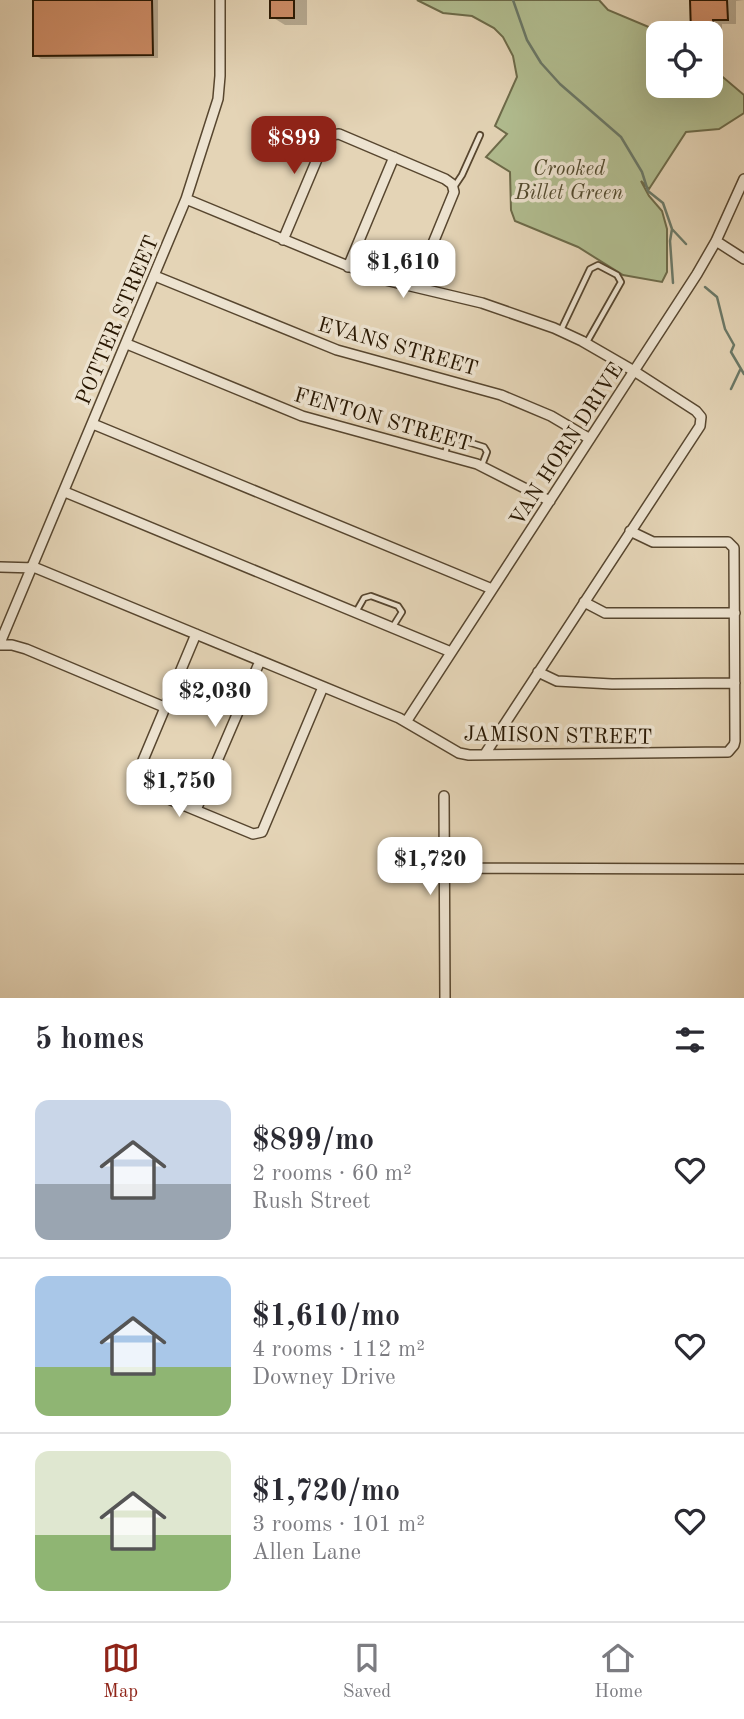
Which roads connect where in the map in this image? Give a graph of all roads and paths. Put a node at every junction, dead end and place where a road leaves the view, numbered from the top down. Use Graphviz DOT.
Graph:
graph roads {
  1 [pos="220,0"];
  2 [pos="480,135"];
  3 [pos="394,157"];
  4 [pos="744,179"];
  5 [pos="454,188"];
  6 [pos="186,199"];
  7 [pos="283,240"];
  8 [pos="716,241"];
  9 [pos="744,259"];
  10 [pos="348,267"];
  11 [pos="155,276"];
  12 [pos="415,287"];
  13 [pos="560,331"];
  14 [pos="586,343"];
  15 [pos="127,344"];
  16 [pos="635,371"];
  17 [pos="93,424"];
  18 [pos="590,439"];
  19 [pos="444,454"];
  20 [pos="481,466"];
  21 [pos="65,492"];
  22 [pos="550,501"];
  23 [pos="630,531"];
  24 [pos="0,567"];
  25 [pos="33,568"];
  26 [pos="492,589"];
  27 [pos="584,601"];
  28 [pos="356,612"];
  29 [pos="735,613"];
  30 [pos="392,628"];
  31 [pos="196,634"];
  32 [pos="0,644"];
  33 [pos="451,652"];
  34 [pos="260,661"];
  35 [pos="538,672"];
  36 [pos="735,683"];
  37 [pos="323,687"];
  38 [pos="164,707"];
  39 [pos="406,722"];
  40 [pos="485,754"];
  41 [pos="444,796"];
  42 [pos="196,810"];
  43 [pos="444,868"];
  44 [pos="744,869"];
  45 [pos="445,998"];
  1 -- 6 [label="street, POTTER STREET"];
  2 -- 5 [label="lane"];
  3 -- 5 [label="street"];
  3 -- 7 [label="street"];
  3 -- 10 [label="street"];
  4 -- 8 [label="street, VAN HORN DRIVE"];
  5 -- 12 [label="street"];
  6 -- 7 [label="street"];
  6 -- 11 [label="street, POTTER STREET"];
  7 -- 10 [label="street"];
  8 -- 9 [label="street"];
  8 -- 16 [label="street, VAN HORN DRIVE"];
  10 -- 12 [label="street"];
  11 -- 15 [label="street, POTTER STREET"];
  11 -- 18 [label="street, EVANS STREET"];
  12 -- 13 [label="street"];
  13 -- 14 [label="street"];
  13 -- 14 [label="lane"];
  14 -- 16 [label="street"];
  15 -- 17 [label="street, POTTER STREET"];
  15 -- 19 [label="street, FENTON STREET"];
  16 -- 18 [label="street, VAN HORN DRIVE"];
  16 -- 23 [label="street"];
  17 -- 21 [label="street, POTTER STREET"];
  17 -- 26 [label="street"];
  18 -- 22 [label="street, VAN HORN DRIVE"];
  19 -- 20 [label="street, FENTON STREET"];
  19 -- 20 [label="lane"];
  20 -- 22 [label="street, FENTON STREET"];
  21 -- 25 [label="street, POTTER STREET"];
  21 -- 28 [label="street"];
  22 -- 26 [label="street, VAN HORN DRIVE"];
  23 -- 27 [label="street"];
  23 -- 29 [label="street"];
  24 -- 25 [label="street, JAMISON STREET"];
  25 -- 31 [label="street, JAMISON STREET"];
  25 -- 32 [label="street, POTTER STREET"];
  26 -- 33 [label="street, VAN HORN DRIVE"];
  27 -- 29 [label="street"];
  27 -- 35 [label="street"];
  28 -- 30 [label="street"];
  28 -- 30 [label="lane"];
  29 -- 36 [label="street"];
  30 -- 33 [label="street"];
  31 -- 34 [label="street, JAMISON STREET"];
  31 -- 38 [label="street"];
  32 -- 38 [label="street"];
  33 -- 39 [label="street, VAN HORN DRIVE"];
  34 -- 37 [label="street, JAMISON STREET"];
  34 -- 42 [label="street"];
  35 -- 36 [label="street"];
  35 -- 40 [label="street"];
  36 -- 40 [label="street, JAMISON STREET"];
  37 -- 39 [label="street, JAMISON STREET"];
  37 -- 42 [label="street"];
  38 -- 42 [label="street"];
  39 -- 40 [label="street, JAMISON STREET"];
  41 -- 43 [label="street"];
  43 -- 44 [label="street"];
  43 -- 45 [label="street"];
}
